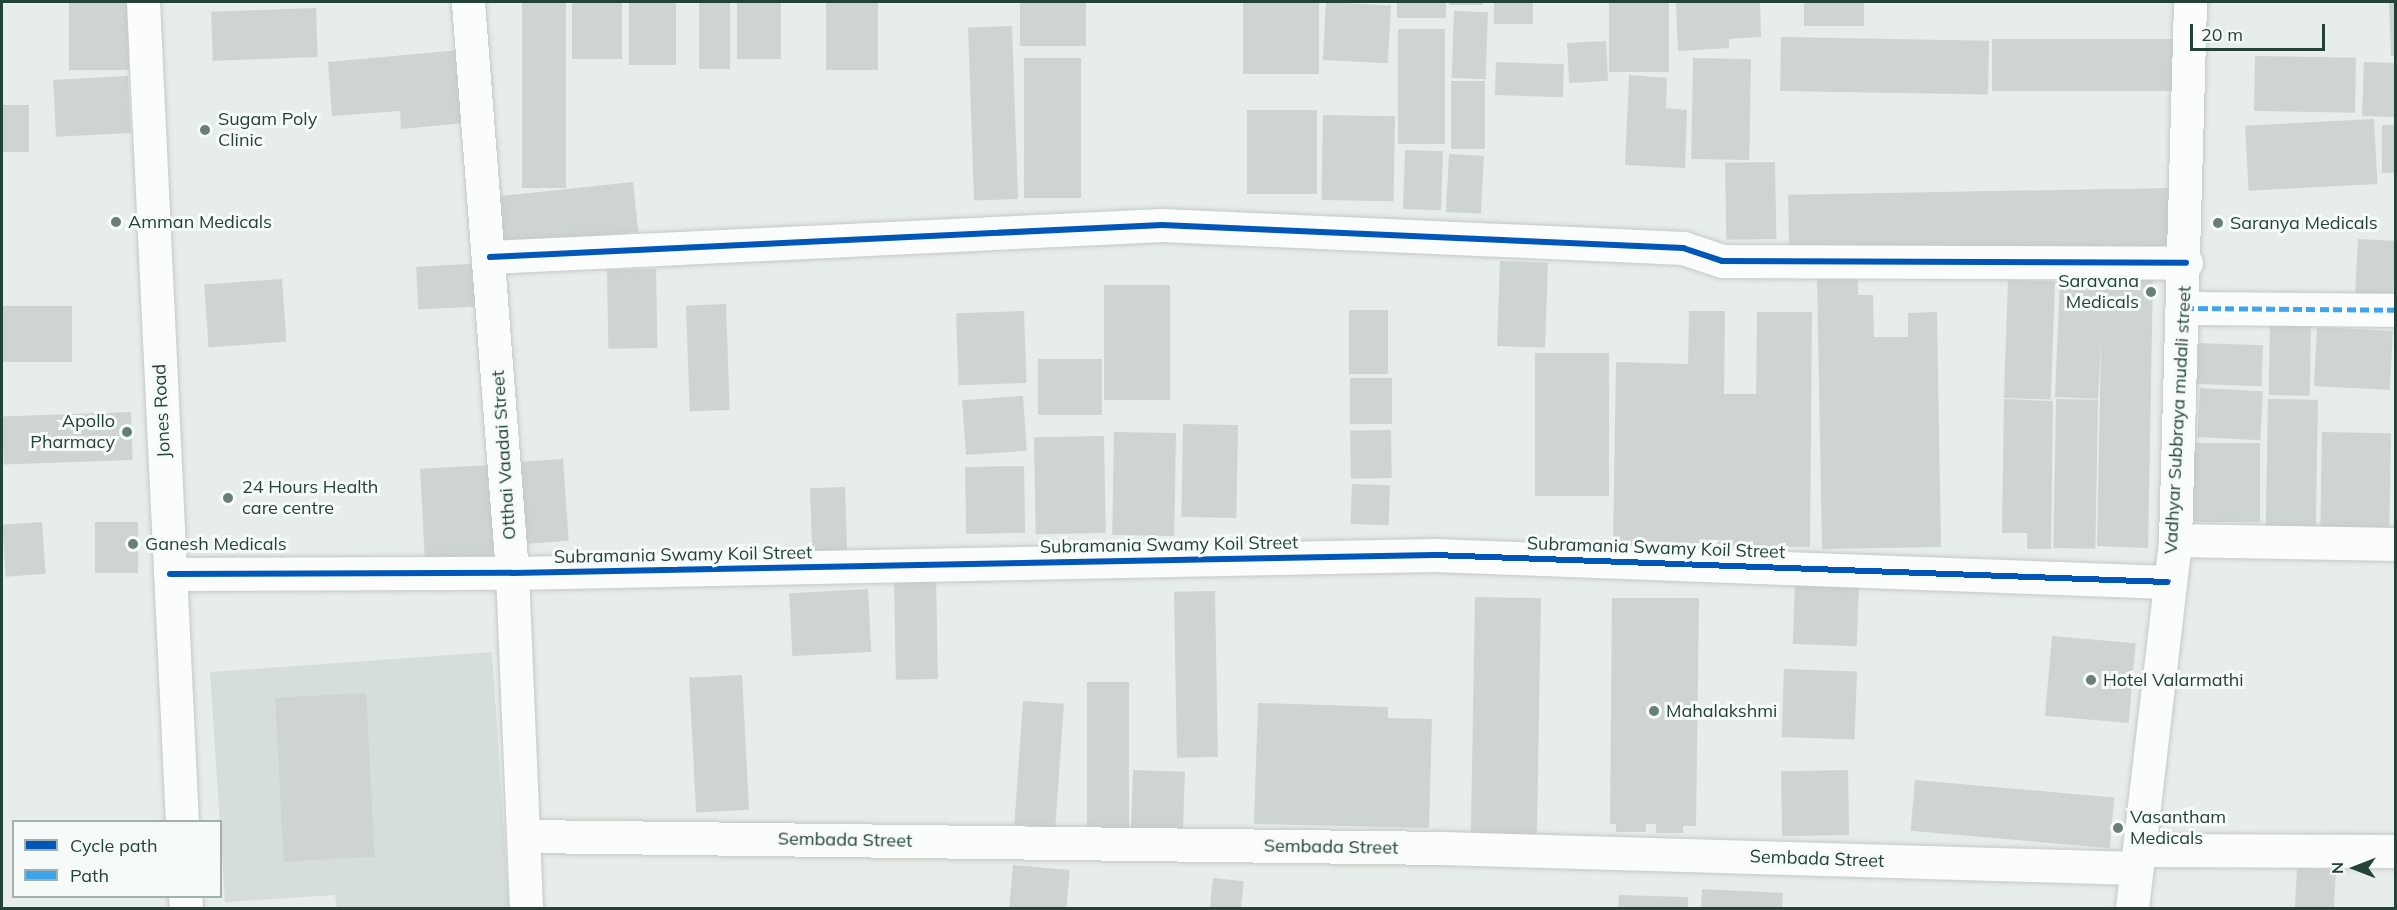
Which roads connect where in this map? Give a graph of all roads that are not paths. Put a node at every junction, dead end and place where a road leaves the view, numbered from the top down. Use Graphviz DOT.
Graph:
graph roads {
  1 [pos="143,2"];
  2 [pos="468,2"];
  3 [pos="2190,2"];
  4 [pos="490,257"];
  5 [pos="2186,263"];
  6 [pos="2185,308"];
  7 [pos="2396,310"];
  8 [pos="2175,540"];
  9 [pos="2396,544"];
  10 [pos="170,573"];
  11 [pos="512,573"];
  12 [pos="2168,582"];
  13 [pos="182,820"];
  14 [pos="527,836"];
  15 [pos="2396,852"];
  16 [pos="2137,859"];
  17 [pos="526,909"];
  18 [pos="2132,909"];
  1 -- 10 [label="street, Jones Road"];
  2 -- 4 [label="street, Otthai Vaadai Street"];
  3 -- 5 [label="street, Vadhyar Subbraya mudali street"];
  4 -- 5 [label="street"];
  4 -- 11 [label="street, Otthai Vaadai Street"];
  5 -- 6 [label="street, Vadhyar Subbraya mudali street"];
  6 -- 7 [label="street"];
  6 -- 8 [label="street, Vadhyar Subbraya mudali street"];
  8 -- 9 [label="street"];
  8 -- 12 [label="street, Vadhyar Subbraya mudali street"];
  10 -- 11 [label="street, Subramania Swamy Koil Street"];
  10 -- 13 [label="street, Jones Road"];
  11 -- 12 [label="street, Subramania Swamy Koil Street"];
  11 -- 14 [label="street, Otthai Vaadai Street"];
  12 -- 16 [label="street, Vadhyar Subbraya mudali street"];
  14 -- 16 [label="street, Sembada Street"];
  14 -- 17 [label="street, Otthai Vaadai Street"];
  15 -- 16 [label="street, Sembada Street"];
  16 -- 18 [label="street, Vadhyar Subbraya mudali street"];
}
